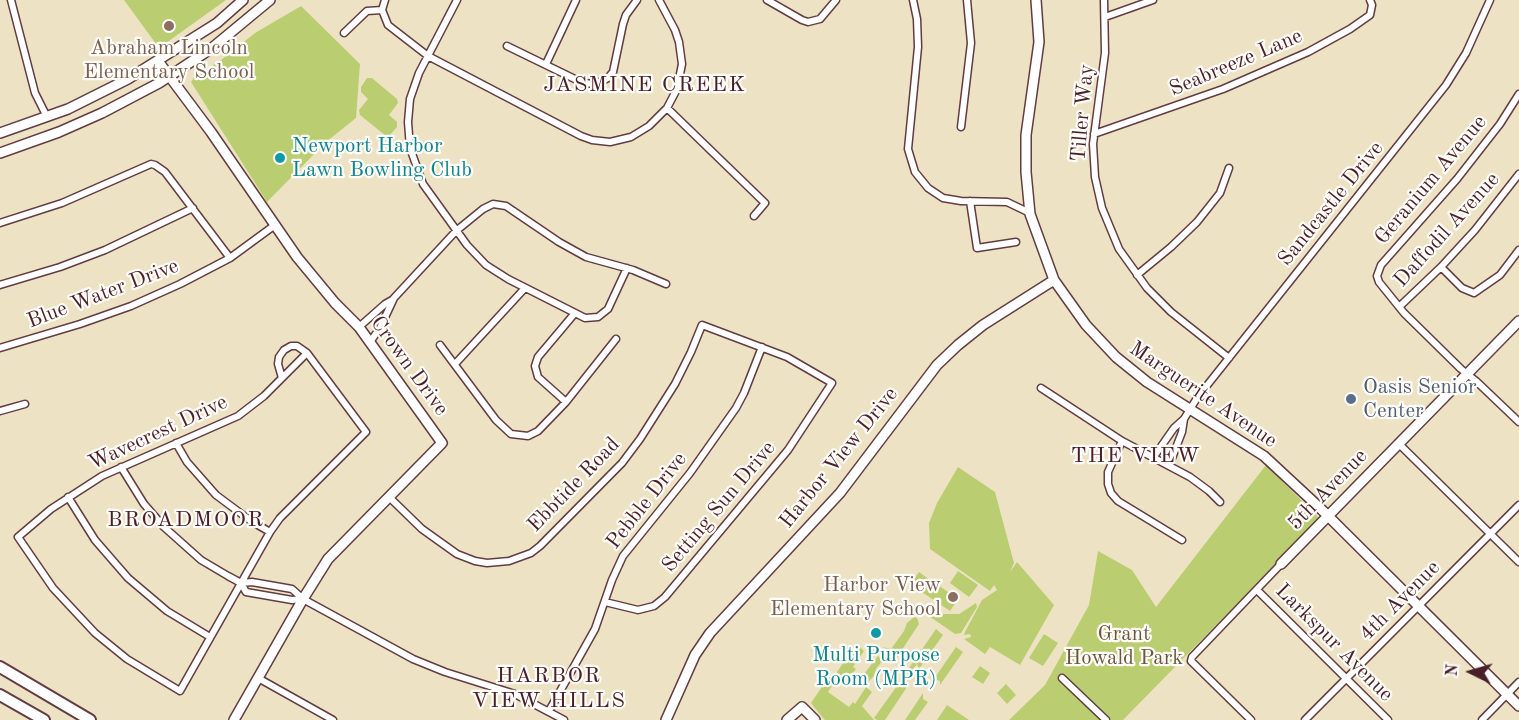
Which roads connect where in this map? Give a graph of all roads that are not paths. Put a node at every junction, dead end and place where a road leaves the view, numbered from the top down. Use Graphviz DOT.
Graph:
graph roads {
  1 [pos="11,0"];
  2 [pos="243,0"];
  3 [pos="270,0"];
  4 [pos="385,0"];
  5 [pos="457,0"];
  6 [pos="576,0"];
  7 [pos="637,0"];
  8 [pos="659,0"];
  9 [pos="767,0"];
  10 [pos="836,0"];
  11 [pos="913,0"];
  12 [pos="967,0"];
  13 [pos="1036,0"];
  14 [pos="1104,0"];
  15 [pos="1153,0"];
  16 [pos="1370,0"];
  17 [pos="1490,0"];
  18 [pos="382,10"];
  19 [pos="1105,17"];
  20 [pos="344,33"];
  21 [pos="507,46"];
  22 [pos="428,56"];
  23 [pos="158,61"];
  24 [pos="546,64"];
  25 [pos="170,75"];
  26 [pos="1519,94"];
  27 [pos="667,108"];
  28 [pos="47,117"];
  29 [pos="961,127"];
  30 [pos="0,133"];
  31 [pos="1094,134"];
  32 [pos="0,153"];
  33 [pos="1229,168"];
  34 [pos="1519,174"];
  35 [pos="970,201"];
  36 [pos="193,208"];
  37 [pos="1030,214"];
  38 [pos="754,216"];
  39 [pos="0,223"];
  40 [pos="275,225"];
  41 [pos="456,231"];
  42 [pos="1016,242"];
  43 [pos="1519,250"];
  44 [pos="230,258"];
  45 [pos="1441,267"];
  46 [pos="627,268"];
  47 [pos="1137,275"];
  48 [pos="1054,280"];
  49 [pos="666,284"];
  50 [pos="0,285"];
  51 [pos="525,288"];
  52 [pos="393,300"];
  53 [pos="1399,307"];
  54 [pos="574,313"];
  55 [pos="371,317"];
  56 [pos="1519,321"];
  57 [pos="359,327"];
  58 [pos="380,328"];
  59 [pos="616,339"];
  60 [pos="370,342"];
  61 [pos="440,345"];
  62 [pos="762,347"];
  63 [pos="0,348"];
  64 [pos="307,353"];
  65 [pos="1229,358"];
  66 [pos="455,364"];
  67 [pos="1467,374"];
  68 [pos="282,378"];
  69 [pos="1041,388"];
  70 [pos="566,402"];
  71 [pos="25,404"];
  72 [pos="1189,409"];
  73 [pos="0,411"];
  74 [pos="1184,418"];
  75 [pos="1519,422"];
  76 [pos="1122,441"];
  77 [pos="176,443"];
  78 [pos="1398,443"];
  79 [pos="1153,458"];
  80 [pos="1169,466"];
  81 [pos="121,467"];
  82 [pos="389,496"];
  83 [pos="68,497"];
  84 [pos="1220,502"];
  85 [pos="1519,505"];
  86 [pos="1327,516"];
  87 [pos="270,532"];
  88 [pos="1490,534"];
  89 [pos="1182,540"];
  90 [pos="1519,562"];
  91 [pos="1281,564"];
  92 [pos="241,583"];
  93 [pos="1257,590"];
  94 [pos="303,599"];
  95 [pos="605,602"];
  96 [pos="1418,606"];
  97 [pos="210,637"];
  98 [pos="0,667"];
  99 [pos="258,678"];
  100 [pos="1062,678"];
  101 [pos="1346,679"];
  102 [pos="1519,682"];
  103 [pos="1507,694"];
  104 [pos="0,695"];
  105 [pos="1519,706"];
  106 [pos="549,711"];
  107 [pos="44,720"];
  108 [pos="90,720"];
  109 [pos="234,720"];
  110 [pos="333,720"];
  111 [pos="564,720"];
  112 [pos="666,720"];
  113 [pos="787,720"];
  114 [pos="815,720"];
  115 [pos="1106,720"];
  116 [pos="1251,720"];
  117 [pos="1305,720"];
  118 [pos="1388,720"];
  119 [pos="1482,720"];
  1 -- 28 [label="street"];
  2 -- 23 [label="street"];
  3 -- 25 [label="street"];
  4 -- 18 [label="street"];
  5 -- 22 [label="street"];
  6 -- 24 [label="street"];
  7 -- 24 [label="street"];
  8 -- 27 [label="street"];
  9 -- 10 [label="street"];
  11 -- 35 [label="street"];
  12 -- 29 [label="street"];
  13 -- 37 [label="street, Marguerite Avenue"];
  14 -- 19 [label="street, Tiller Way"];
  15 -- 19 [label="street"];
  16 -- 31 [label="street, Seabreeze Lane"];
  17 -- 65 [label="street, Sandcastle Drive"];
  18 -- 20 [label="street"];
  18 -- 22 [label="street"];
  19 -- 31 [label="street, Tiller Way"];
  21 -- 24 [label="street"];
  22 -- 27 [label="street"];
  22 -- 41 [label="street"];
  23 -- 25 [label="street, Crown Drive"];
  23 -- 28 [label="street"];
  25 -- 32 [label="street"];
  25 -- 40 [label="street, Crown Drive"];
  26 -- 53 [label="street, Geranium Avenue"];
  27 -- 38 [label="street"];
  28 -- 30 [label="street"];
  31 -- 47 [label="street, Tiller Way"];
  33 -- 47 [label="street"];
  34 -- 45 [label="street, Daffodil Avenue"];
  35 -- 37 [label="street"];
  35 -- 42 [label="street"];
  36 -- 39 [label="street"];
  36 -- 44 [label="street"];
  36 -- 50 [label="street"];
  37 -- 48 [label="street, Marguerite Avenue"];
  40 -- 44 [label="street, Blue Water Drive"];
  40 -- 57 [label="street, Crown Drive"];
  41 -- 46 [label="street"];
  41 -- 51 [label="street"];
  41 -- 52 [label="street"];
  43 -- 45 [label="street"];
  44 -- 63 [label="street, Blue Water Drive"];
  45 -- 53 [label="street, Daffodil Avenue"];
  46 -- 49 [label="street"];
  46 -- 54 [label="street"];
  47 -- 65 [label="street, Tiller Way"];
  48 -- 72 [label="street, Marguerite Avenue"];
  48 -- 112 [label="street, Harbor View Drive"];
  51 -- 54 [label="street"];
  51 -- 66 [label="street"];
  52 -- 55 [label="street"];
  52 -- 58 [label="street"];
  53 -- 67 [label="street"];
  54 -- 70 [label="street"];
  55 -- 57 [label="street"];
  55 -- 58 [label="street"];
  56 -- 67 [label="street, 5th Avenue"];
  57 -- 60 [label="street, Crown Drive"];
  58 -- 60 [label="street"];
  59 -- 70 [label="street"];
  60 -- 82 [label="street, Crown Drive"];
  61 -- 66 [label="street"];
  62 -- 82 [label="street, Ebbtide Road"];
  62 -- 95 [label="street, Pebble Drive"];
  62 -- 95 [label="street, Setting Sun Drive"];
  64 -- 68 [label="street, Wavecrest Drive"];
  64 -- 68 [label="street"];
  64 -- 87 [label="street"];
  65 -- 72 [label="street, Sandcastle Drive"];
  66 -- 70 [label="street"];
  67 -- 75 [label="street"];
  67 -- 78 [label="street, 5th Avenue"];
  68 -- 77 [label="street, Wavecrest Drive"];
  69 -- 76 [label="street"];
  71 -- 73 [label="street"];
  72 -- 74 [label="street, Sandcastle Drive"];
  72 -- 86 [label="street, Marguerite Avenue"];
  74 -- 79 [label="street, Sandcastle Drive"];
  74 -- 80 [label="street, Sandcastle Drive"];
  76 -- 79 [label="street"];
  76 -- 89 [label="street"];
  77 -- 81 [label="street, Wavecrest Drive"];
  77 -- 87 [label="street"];
  78 -- 86 [label="street, 5th Avenue"];
  78 -- 88 [label="street"];
  79 -- 80 [label="street"];
  80 -- 84 [label="street"];
  81 -- 83 [label="street, Wavecrest Drive"];
  81 -- 92 [label="street"];
  82 -- 94 [label="street, Crown Drive"];
  83 -- 97 [label="street"];
  83 -- 97 [label="street, Wavecrest Drive"];
  85 -- 88 [label="street, 4th Avenue"];
  86 -- 91 [label="street, 5th Avenue"];
  86 -- 96 [label="street, Marguerite Avenue"];
  87 -- 92 [label="street"];
  88 -- 90 [label="street"];
  88 -- 96 [label="street, 4th Avenue"];
  91 -- 93 [label="street, 5th Avenue"];
  92 -- 94 [label="street"];
  92 -- 94 [label="street"];
  92 -- 97 [label="street"];
  93 -- 101 [label="street, Larkspur Avenue"];
  93 -- 116 [label="street, 5th Avenue"];
  94 -- 99 [label="street, Crown Drive"];
  94 -- 106 [label="street"];
  95 -- 106 [label="street, Pebble Drive"];
  96 -- 101 [label="street, 4th Avenue"];
  96 -- 103 [label="street, Marguerite Avenue"];
  98 -- 108 [label="main road"];
  99 -- 109 [label="street, Crown Drive"];
  99 -- 110 [label="street"];
  100 -- 115 [label="street"];
  101 -- 117 [label="street, 4th Avenue"];
  101 -- 118 [label="street, Larkspur Avenue"];
  102 -- 103 [label="street"];
  103 -- 105 [label="street, Marguerite Avenue"];
  103 -- 119 [label="street"];
  104 -- 107 [label="main road"];
  106 -- 111 [label="street"];
  113 -- 114 [label="street"];
}
